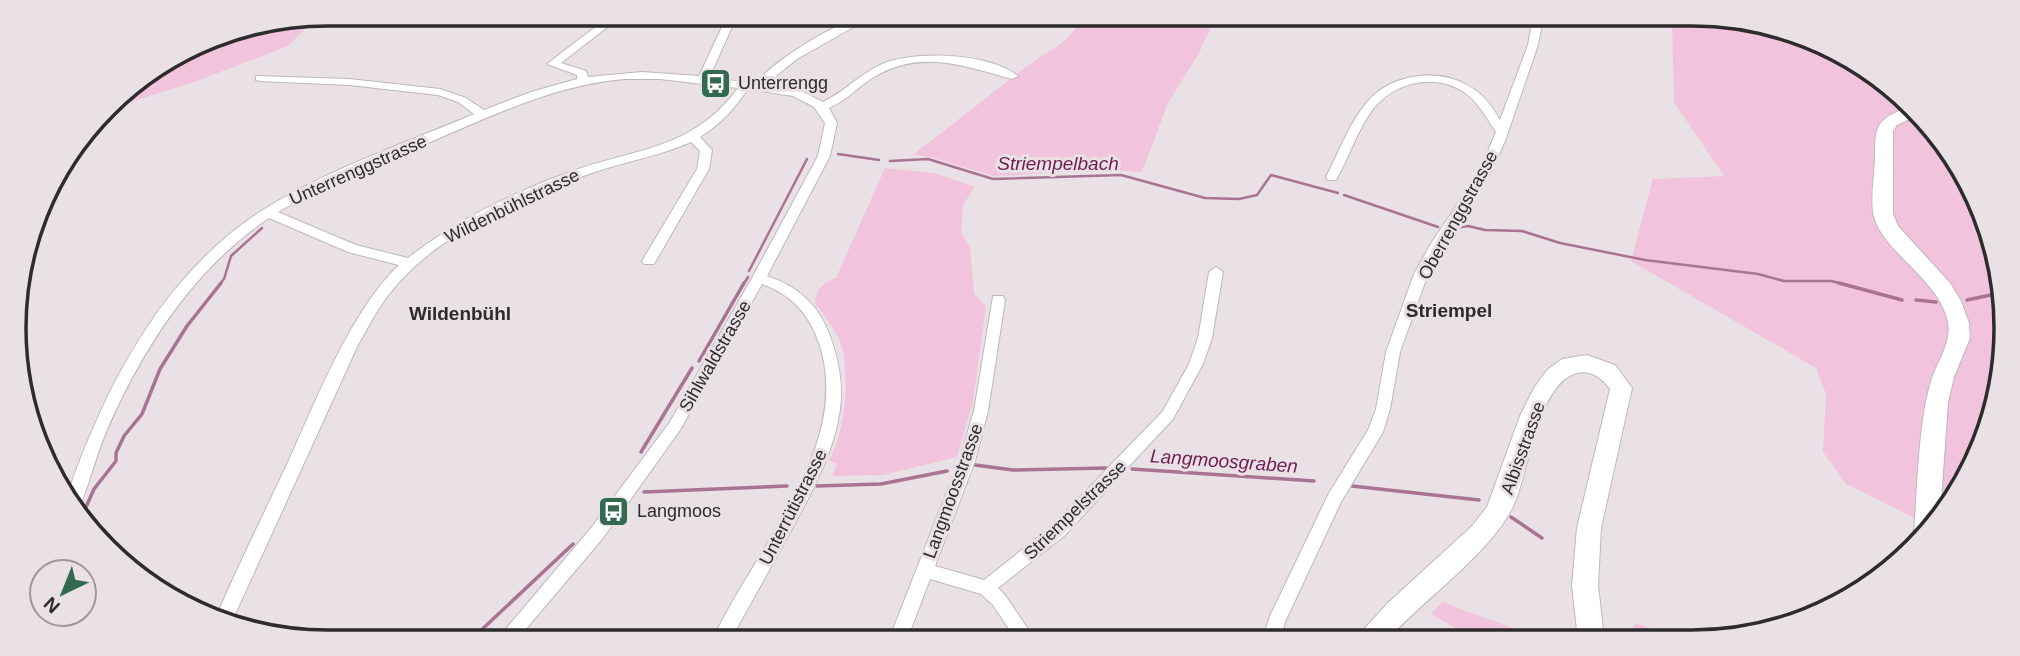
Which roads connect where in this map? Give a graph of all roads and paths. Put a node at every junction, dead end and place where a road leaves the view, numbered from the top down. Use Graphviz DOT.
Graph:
graph roads {
  1 [pos="603,26"];
  2 [pos="726,26"];
  3 [pos="849,26"];
  4 [pos="1535,26"];
  5 [pos="1012,76"];
  6 [pos="260,78"];
  7 [pos="583,81"];
  8 [pos="702,81"];
  9 [pos="751,86"];
  10 [pos="822,107"];
  11 [pos="1905,115"];
  12 [pos="483,116"];
  13 [pos="1502,132"];
  14 [pos="693,137"];
  15 [pos="1332,177"];
  16 [pos="269,212"];
  17 [pos="649,261"];
  18 [pos="410,263"];
  19 [pos="1216,272"];
  20 [pos="759,278"];
  21 [pos="998,300"];
  22 [pos="75,493"];
  23 [pos="1927,516"];
  24 [pos="924,570"];
  25 [pos="986,588"];
  26 [pos="227,613"];
  27 [pos="514,630"];
  28 [pos="727,630"];
  29 [pos="902,630"];
  30 [pos="1020,630"];
  31 [pos="1274,630"];
  32 [pos="1380,630"];
  33 [pos="1590,630"];
  1 -- 7 [label="street"];
  2 -- 8 [label="street"];
  3 -- 9 [label="street, Wildenbühlstrasse"];
  4 -- 13 [label="street, Oberrenggstrasse"];
  5 -- 10 [label="street"];
  6 -- 12 [label="street"];
  7 -- 8 [label="street, Unterrenggstrasse"];
  7 -- 12 [label="street, Unterrenggstrasse"];
  8 -- 9 [label="street, Unterrenggstrasse"];
  9 -- 10 [label="street"];
  9 -- 14 [label="street, Wildenbühlstrasse"];
  10 -- 20 [label="street, Sihlwaldstrasse"];
  11 -- 23 [label="main road"];
  12 -- 16 [label="street, Unterrenggstrasse"];
  13 -- 15 [label="street"];
  13 -- 31 [label="street, Oberrenggstrasse"];
  14 -- 17 [label="street"];
  14 -- 18 [label="street, Wildenbühlstrasse"];
  16 -- 18 [label="street"];
  16 -- 22 [label="street, Unterrenggstrasse"];
  18 -- 26 [label="street, Wildenbühlstrasse"];
  19 -- 25 [label="street, Striempelstrasse"];
  20 -- 27 [label="street, Sihlwaldstrasse"];
  20 -- 28 [label="street, Unterrütistrasse"];
  21 -- 24 [label="street, Langmoosstrasse"];
  24 -- 25 [label="street"];
  24 -- 29 [label="street, Langmoosstrasse"];
  25 -- 30 [label="street"];
  32 -- 33 [label="main road, Albisstrasse"];
}
